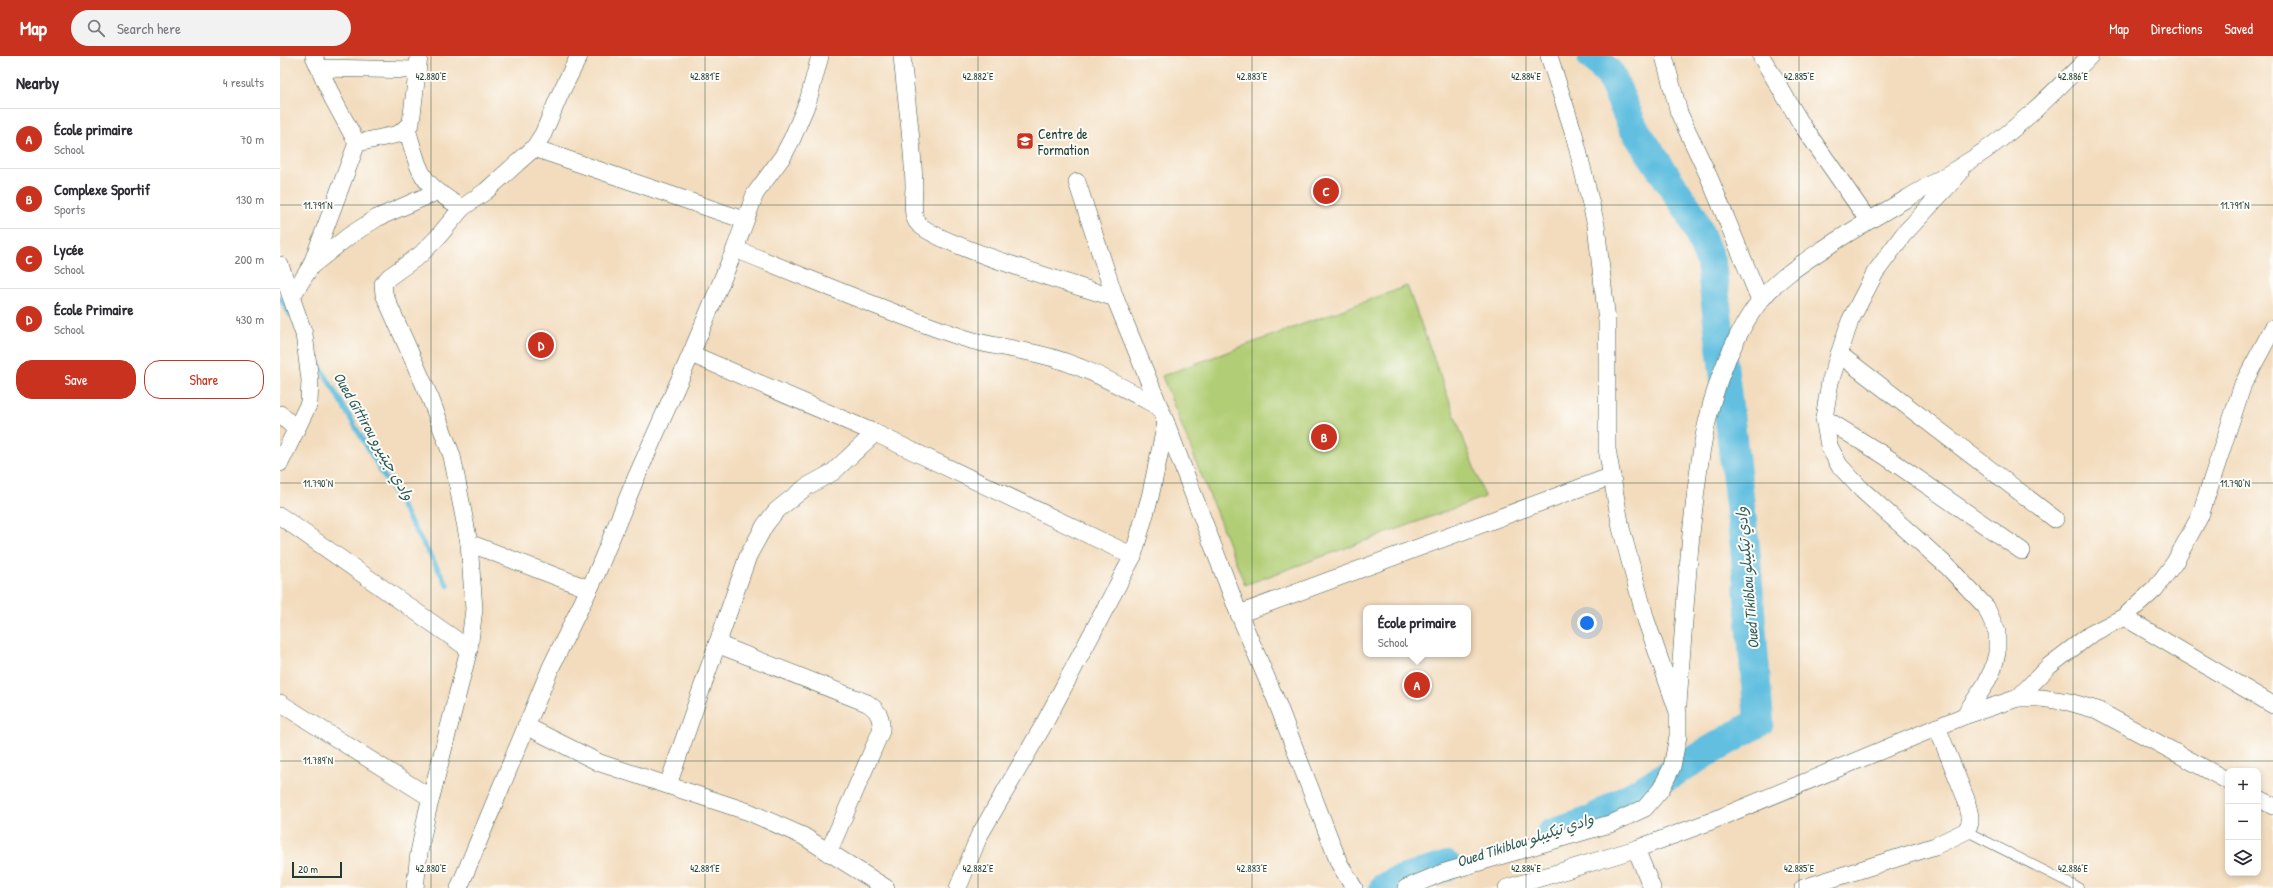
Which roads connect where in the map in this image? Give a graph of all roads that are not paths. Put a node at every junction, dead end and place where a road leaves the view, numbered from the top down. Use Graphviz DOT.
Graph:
graph roads {
  1 [pos="579,56"];
  2 [pos="820,56"];
  3 [pos="902,56"];
  4 [pos="1549,56"];
  5 [pos="1664,56"];
  6 [pos="1761,56"];
  7 [pos="2090,56"];
  8 [pos="317,62"];
  9 [pos="418,63"];
  10 [pos="407,129"];
  11 [pos="357,143"];
  12 [pos="534,148"];
  13 [pos="1972,159"];
  14 [pos="1077,182"];
  15 [pos="436,192"];
  16 [pos="462,208"];
  17 [pos="744,220"];
  18 [pos="1868,220"];
  19 [pos="735,249"];
  20 [pos="280,265"];
  21 [pos="311,266"];
  22 [pos="292,296"];
  23 [pos="1115,298"];
  24 [pos="1760,300"];
  25 [pos="2273,328"];
  26 [pos="691,354"];
  27 [pos="1839,354"];
  28 [pos="1159,407"];
  29 [pos="280,414"];
  30 [pos="1824,418"];
  31 [pos="1166,422"];
  32 [pos="296,429"];
  33 [pos="874,433"];
  34 [pos="280,463"];
  35 [pos="1612,476"];
  36 [pos="280,516"];
  37 [pos="2055,519"];
  38 [pos="469,543"];
  39 [pos="2022,551"];
  40 [pos="1133,556"];
  41 [pos="589,589"];
  42 [pos="1238,614"];
  43 [pos="2124,617"];
  44 [pos="717,644"];
  45 [pos="470,649"];
  46 [pos="2018,698"];
  47 [pos="280,703"];
  48 [pos="2273,704"];
  49 [pos="1678,712"];
  50 [pos="1964,716"];
  51 [pos="526,726"];
  52 [pos="1937,727"];
  53 [pos="2225,780"];
  54 [pos="668,785"];
  55 [pos="431,798"];
  56 [pos="2261,800"];
  57 [pos="2273,806"];
  58 [pos="1966,831"];
  59 [pos="1636,849"];
  60 [pos="828,852"];
  61 [pos="415,888"];
  62 [pos="460,888"];
  63 [pos="886,888"];
  64 [pos="958,888"];
  65 [pos="1354,888"];
  66 [pos="1406,888"];
  67 [pos="1507,888"];
  68 [pos="1652,888"];
  69 [pos="1803,888"];
  70 [pos="2079,888"];
  1 -- 12 [label="street"];
  2 -- 17 [label="street"];
  3 -- 23 [label="street"];
  4 -- 35 [label="street"];
  5 -- 24 [label="street"];
  6 -- 18 [label="street"];
  7 -- 13 [label="street"];
  8 -- 9 [label="street"];
  8 -- 11 [label="street"];
  9 -- 10 [label="street"];
  10 -- 11 [label="street"];
  10 -- 15 [label="street"];
  11 -- 21 [label="street"];
  12 -- 16 [label="street"];
  12 -- 17 [label="street"];
  13 -- 18 [label="street"];
  13 -- 27 [label="street"];
  14 -- 23 [label="street"];
  15 -- 16 [label="street"];
  15 -- 21 [label="street"];
  16 -- 38 [label="street"];
  17 -- 19 [label="street"];
  18 -- 24 [label="street"];
  19 -- 26 [label="street"];
  19 -- 28 [label="street"];
  20 -- 22 [label="street"];
  21 -- 22 [label="street"];
  22 -- 32 [label="street"];
  23 -- 28 [label="street"];
  24 -- 49 [label="street"];
  25 -- 43 [label="street"];
  26 -- 33 [label="street"];
  26 -- 41 [label="street"];
  27 -- 30 [label="street"];
  27 -- 37 [label="street"];
  28 -- 31 [label="street"];
  29 -- 32 [label="street"];
  30 -- 39 [label="street"];
  30 -- 50 [label="street"];
  31 -- 40 [label="street"];
  31 -- 42 [label="street"];
  32 -- 34 [label="street"];
  33 -- 40 [label="street"];
  33 -- 44 [label="street"];
  35 -- 42 [label="street"];
  35 -- 49 [label="street"];
  36 -- 45 [label="street"];
  38 -- 41 [label="street"];
  38 -- 45 [label="street"];
  40 -- 64 [label="street"];
  41 -- 51 [label="street"];
  42 -- 65 [label="street"];
  43 -- 46 [label="street"];
  43 -- 48 [label="street"];
  44 -- 54 [label="street"];
  44 -- 60 [label="street"];
  45 -- 55 [label="street"];
  46 -- 50 [label="street"];
  46 -- 53 [label="street"];
  47 -- 55 [label="street"];
  49 -- 66 [label="street"];
  50 -- 52 [label="street"];
  51 -- 54 [label="street"];
  51 -- 62 [label="street"];
  52 -- 58 [label="street"];
  52 -- 59 [label="street"];
  54 -- 60 [label="street"];
  55 -- 61 [label="street"];
  56 -- 57 [label="street"];
  58 -- 69 [label="street"];
  58 -- 70 [label="lane"];
  59 -- 67 [label="street"];
  59 -- 68 [label="street"];
  60 -- 63 [label="street"];
}
